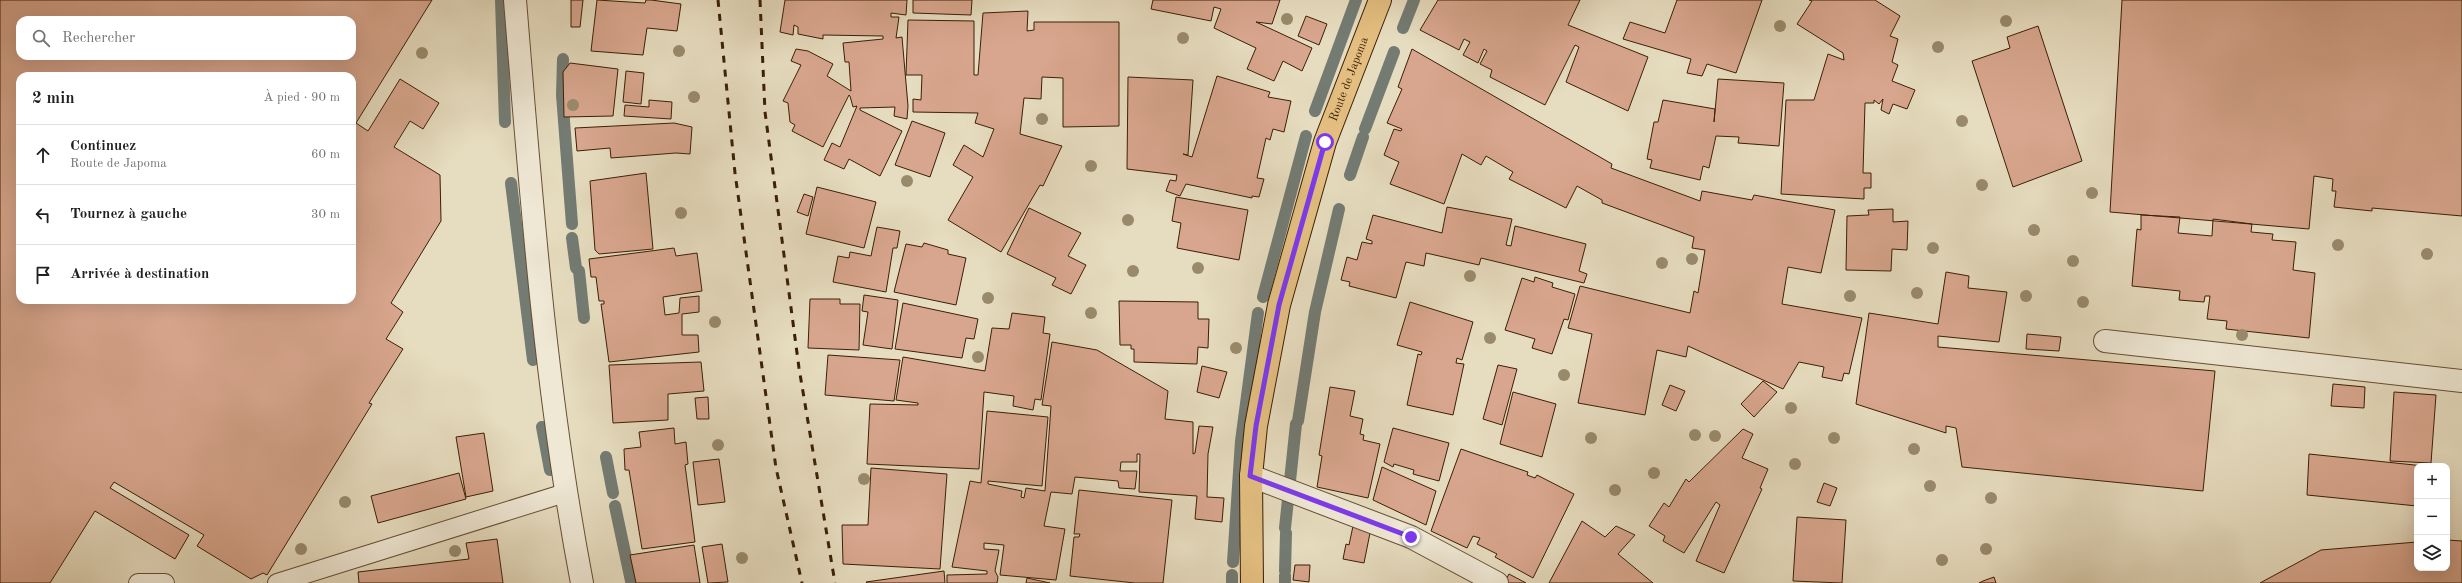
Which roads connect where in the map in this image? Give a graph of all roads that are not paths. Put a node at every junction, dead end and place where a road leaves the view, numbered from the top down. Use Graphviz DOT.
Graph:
graph roads {
  1 [pos="515,0"];
  2 [pos="1380,0"];
  3 [pos="2105,340"];
  4 [pos="2462,381"];
  5 [pos="1250,476"];
  6 [pos="565,492"];
  7 [pos="138,583"];
  8 [pos="165,583"];
  9 [pos="277,583"];
  10 [pos="582,583"];
  11 [pos="1252,583"];
  12 [pos="1497,583"];
  1 -- 6 [label="street"];
  2 -- 5 [label="main road, Route de Japoma"];
  3 -- 4 [label="street"];
  5 -- 11 [label="main road, Route de Japoma"];
  5 -- 12 [label="street"];
  6 -- 9 [label="lane"];
  6 -- 10 [label="street"];
  7 -- 8 [label="lane"];
}
